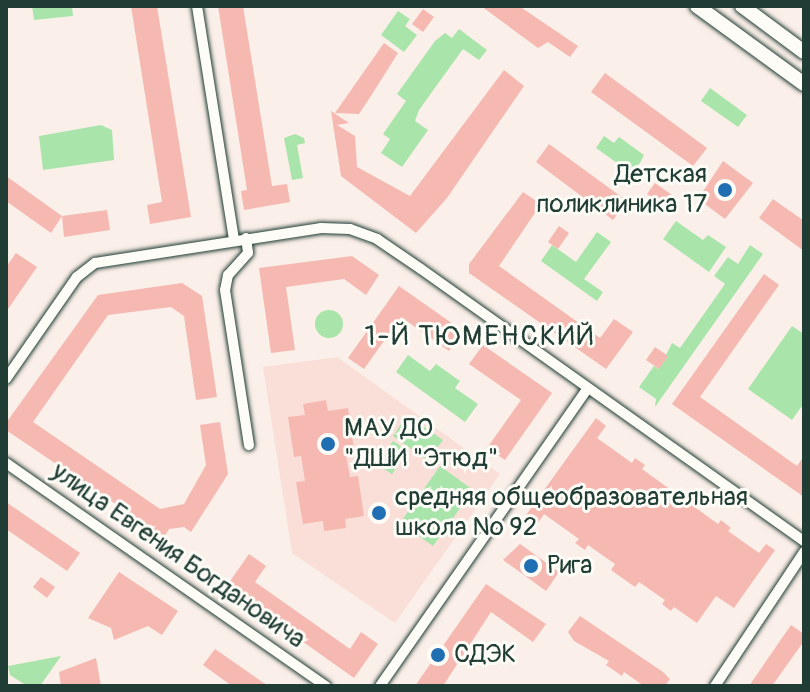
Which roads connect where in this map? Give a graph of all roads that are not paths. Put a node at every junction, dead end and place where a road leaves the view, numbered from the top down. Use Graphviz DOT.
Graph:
graph roads {
  1 [pos="197,6"];
  2 [pos="697,6"];
  3 [pos="742,6"];
  4 [pos="804,52"];
  5 [pos="804,84"];
  6 [pos="246,238"];
  7 [pos="234,240"];
  8 [pos="6,379"];
  9 [pos="587,389"];
  10 [pos="249,445"];
  11 [pos="6,463"];
  12 [pos="804,541"];
  13 [pos="804,552"];
  14 [pos="326,686"];
  15 [pos="380,686"];
  16 [pos="715,686"];
  1 -- 7 [label="street"];
  2 -- 5 [label="main road"];
  3 -- 4 [label="main road"];
  6 -- 7 [label="street"];
  6 -- 9 [label="street"];
  6 -- 10 [label="street"];
  7 -- 8 [label="street"];
  9 -- 12 [label="street"];
  9 -- 15 [label="street"];
  11 -- 14 [label="street, улица Евгения Богдановича"];
  13 -- 16 [label="street"];
}
